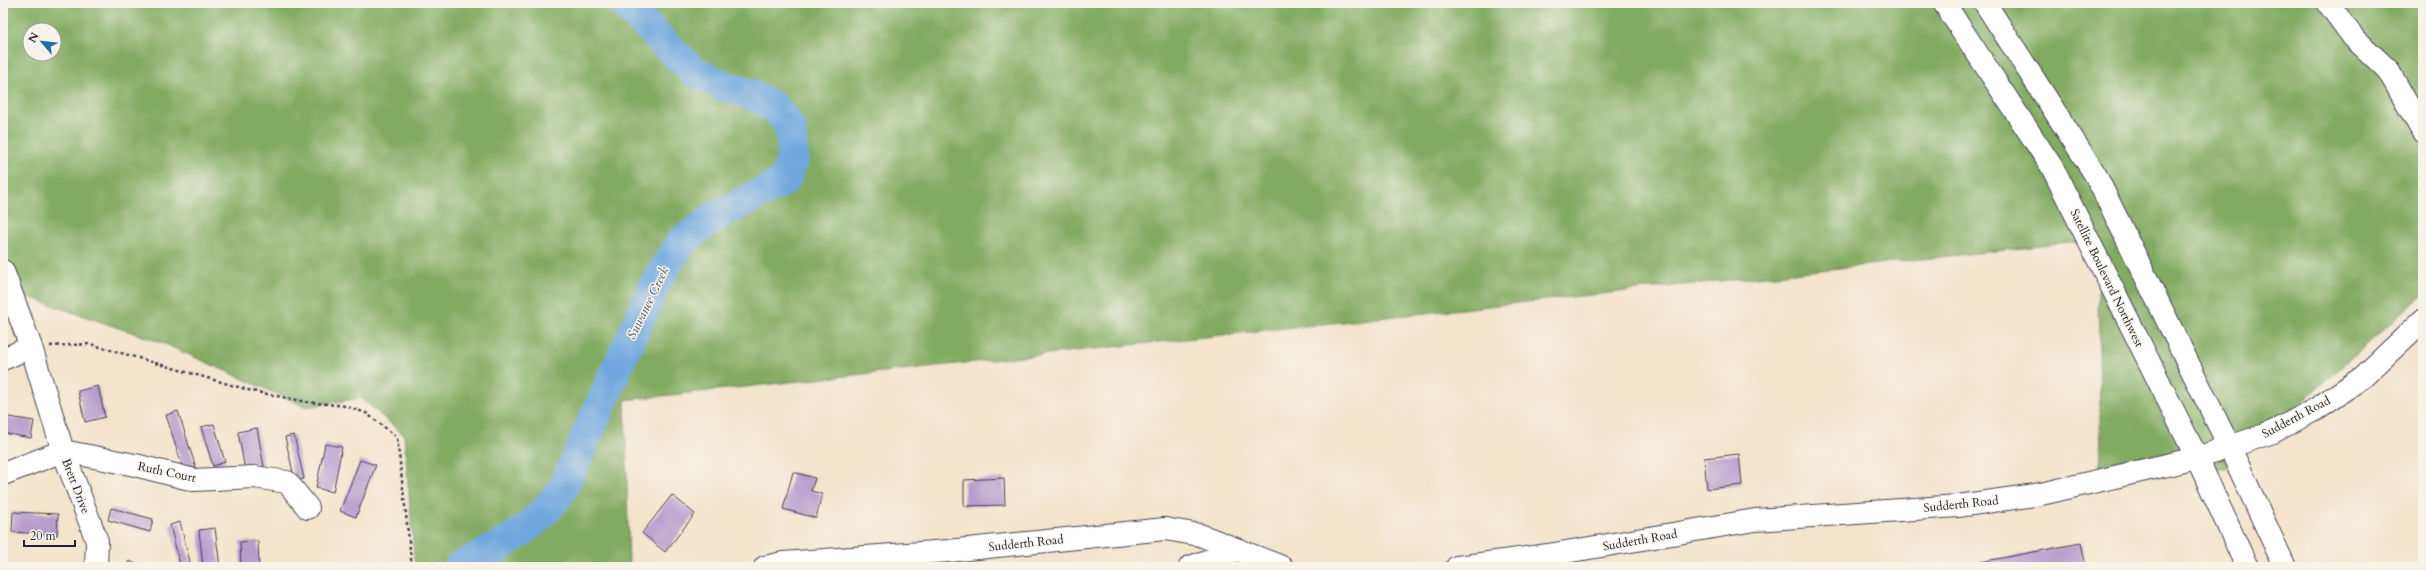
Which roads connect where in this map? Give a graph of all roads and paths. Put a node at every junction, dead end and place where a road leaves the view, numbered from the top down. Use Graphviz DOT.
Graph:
graph roads {
  1 [pos="1944,3"];
  2 [pos="1985,3"];
  3 [pos="2328,3"];
  4 [pos="2423,132"];
  5 [pos="3,271"];
  6 [pos="8,298"];
  7 [pos="2423,320"];
  8 [pos="31,347"];
  9 [pos="3,359"];
  10 [pos="2230,448"];
  11 [pos="63,451"];
  12 [pos="2197,458"];
  13 [pos="3,474"];
  14 [pos="308,508"];
  15 [pos="1237,550"];
  16 [pos="96,567"];
  17 [pos="412,567"];
  18 [pos="765,567"];
  19 [pos="1190,567"];
  20 [pos="1282,567"];
  21 [pos="1457,567"];
  22 [pos="2247,567"];
  23 [pos="2285,567"];
  1 -- 12 [label="street, Satellite Boulevard Northwest"];
  2 -- 10 [label="street"];
  3 -- 4 [label="street"];
  5 -- 6 [label="street, Brett Drive"];
  6 -- 8 [label="street, Brett Drive"];
  7 -- 10 [label="street, Sudderth Road"];
  8 -- 9 [label="street"];
  8 -- 11 [label="street, Brett Drive"];
  8 -- 17 [label="path"];
  10 -- 12 [label="street, Sudderth Road"];
  10 -- 23 [label="street"];
  11 -- 13 [label="street"];
  11 -- 14 [label="street, Ruth Court"];
  11 -- 16 [label="street, Brett Drive"];
  12 -- 21 [label="street, Sudderth Road"];
  12 -- 22 [label="street, Satellite Boulevard Northwest"];
  15 -- 18 [label="street, Sudderth Road"];
  15 -- 19 [label="street"];
  15 -- 20 [label="street, Sudderth Road"];
}
